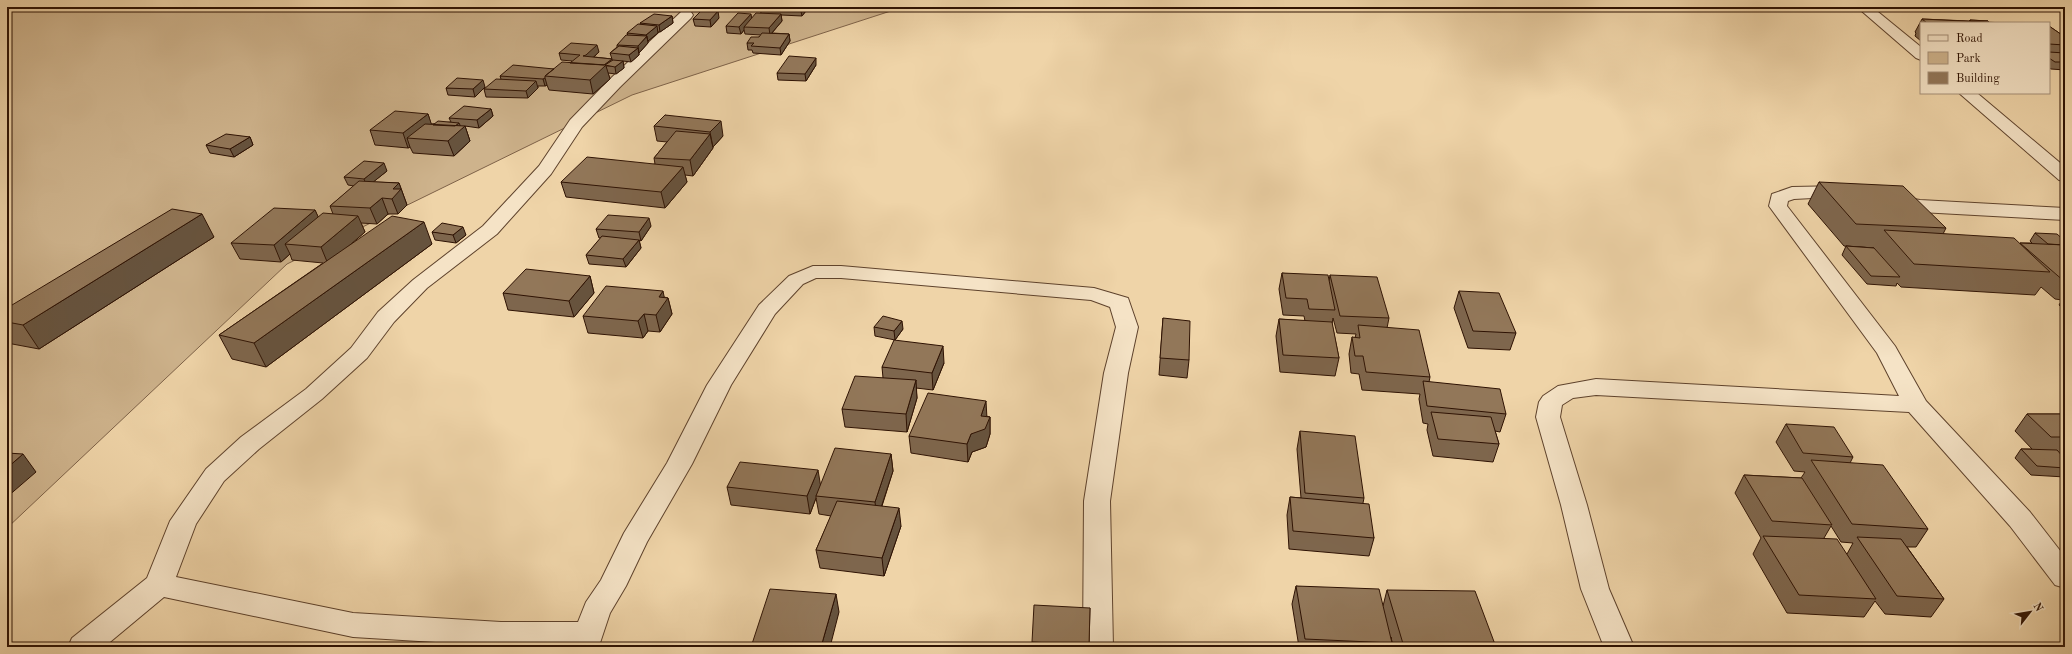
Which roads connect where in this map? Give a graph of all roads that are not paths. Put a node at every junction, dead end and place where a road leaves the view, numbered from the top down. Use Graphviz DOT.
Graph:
graph roads {
  1 [pos="1864,7"];
  2 [pos="1998,7"];
  3 [pos="2054,7"];
  4 [pos="686,15"];
  5 [pos="1920,54"];
  6 [pos="1968,94"];
  7 [pos="2065,176"];
  8 [pos="1858,195"];
  9 [pos="1881,199"];
  10 [pos="2065,214"];
  11 [pos="1916,405"];
  12 [pos="2065,577"];
  13 [pos="159,585"];
  14 [pos="587,640"];
  15 [pos="83,647"];
  16 [pos="1098,647"];
  17 [pos="1619,647"];
  1 -- 5 [label="street"];
  2 -- 3 [label="street"];
  4 -- 13 [label="street"];
  6 -- 7 [label="street"];
  8 -- 11 [label="street"];
  9 -- 10 [label="street"];
  11 -- 12 [label="street"];
  11 -- 17 [label="street"];
  13 -- 14 [label="street"];
  13 -- 15 [label="street"];
  14 -- 16 [label="street"];
}
